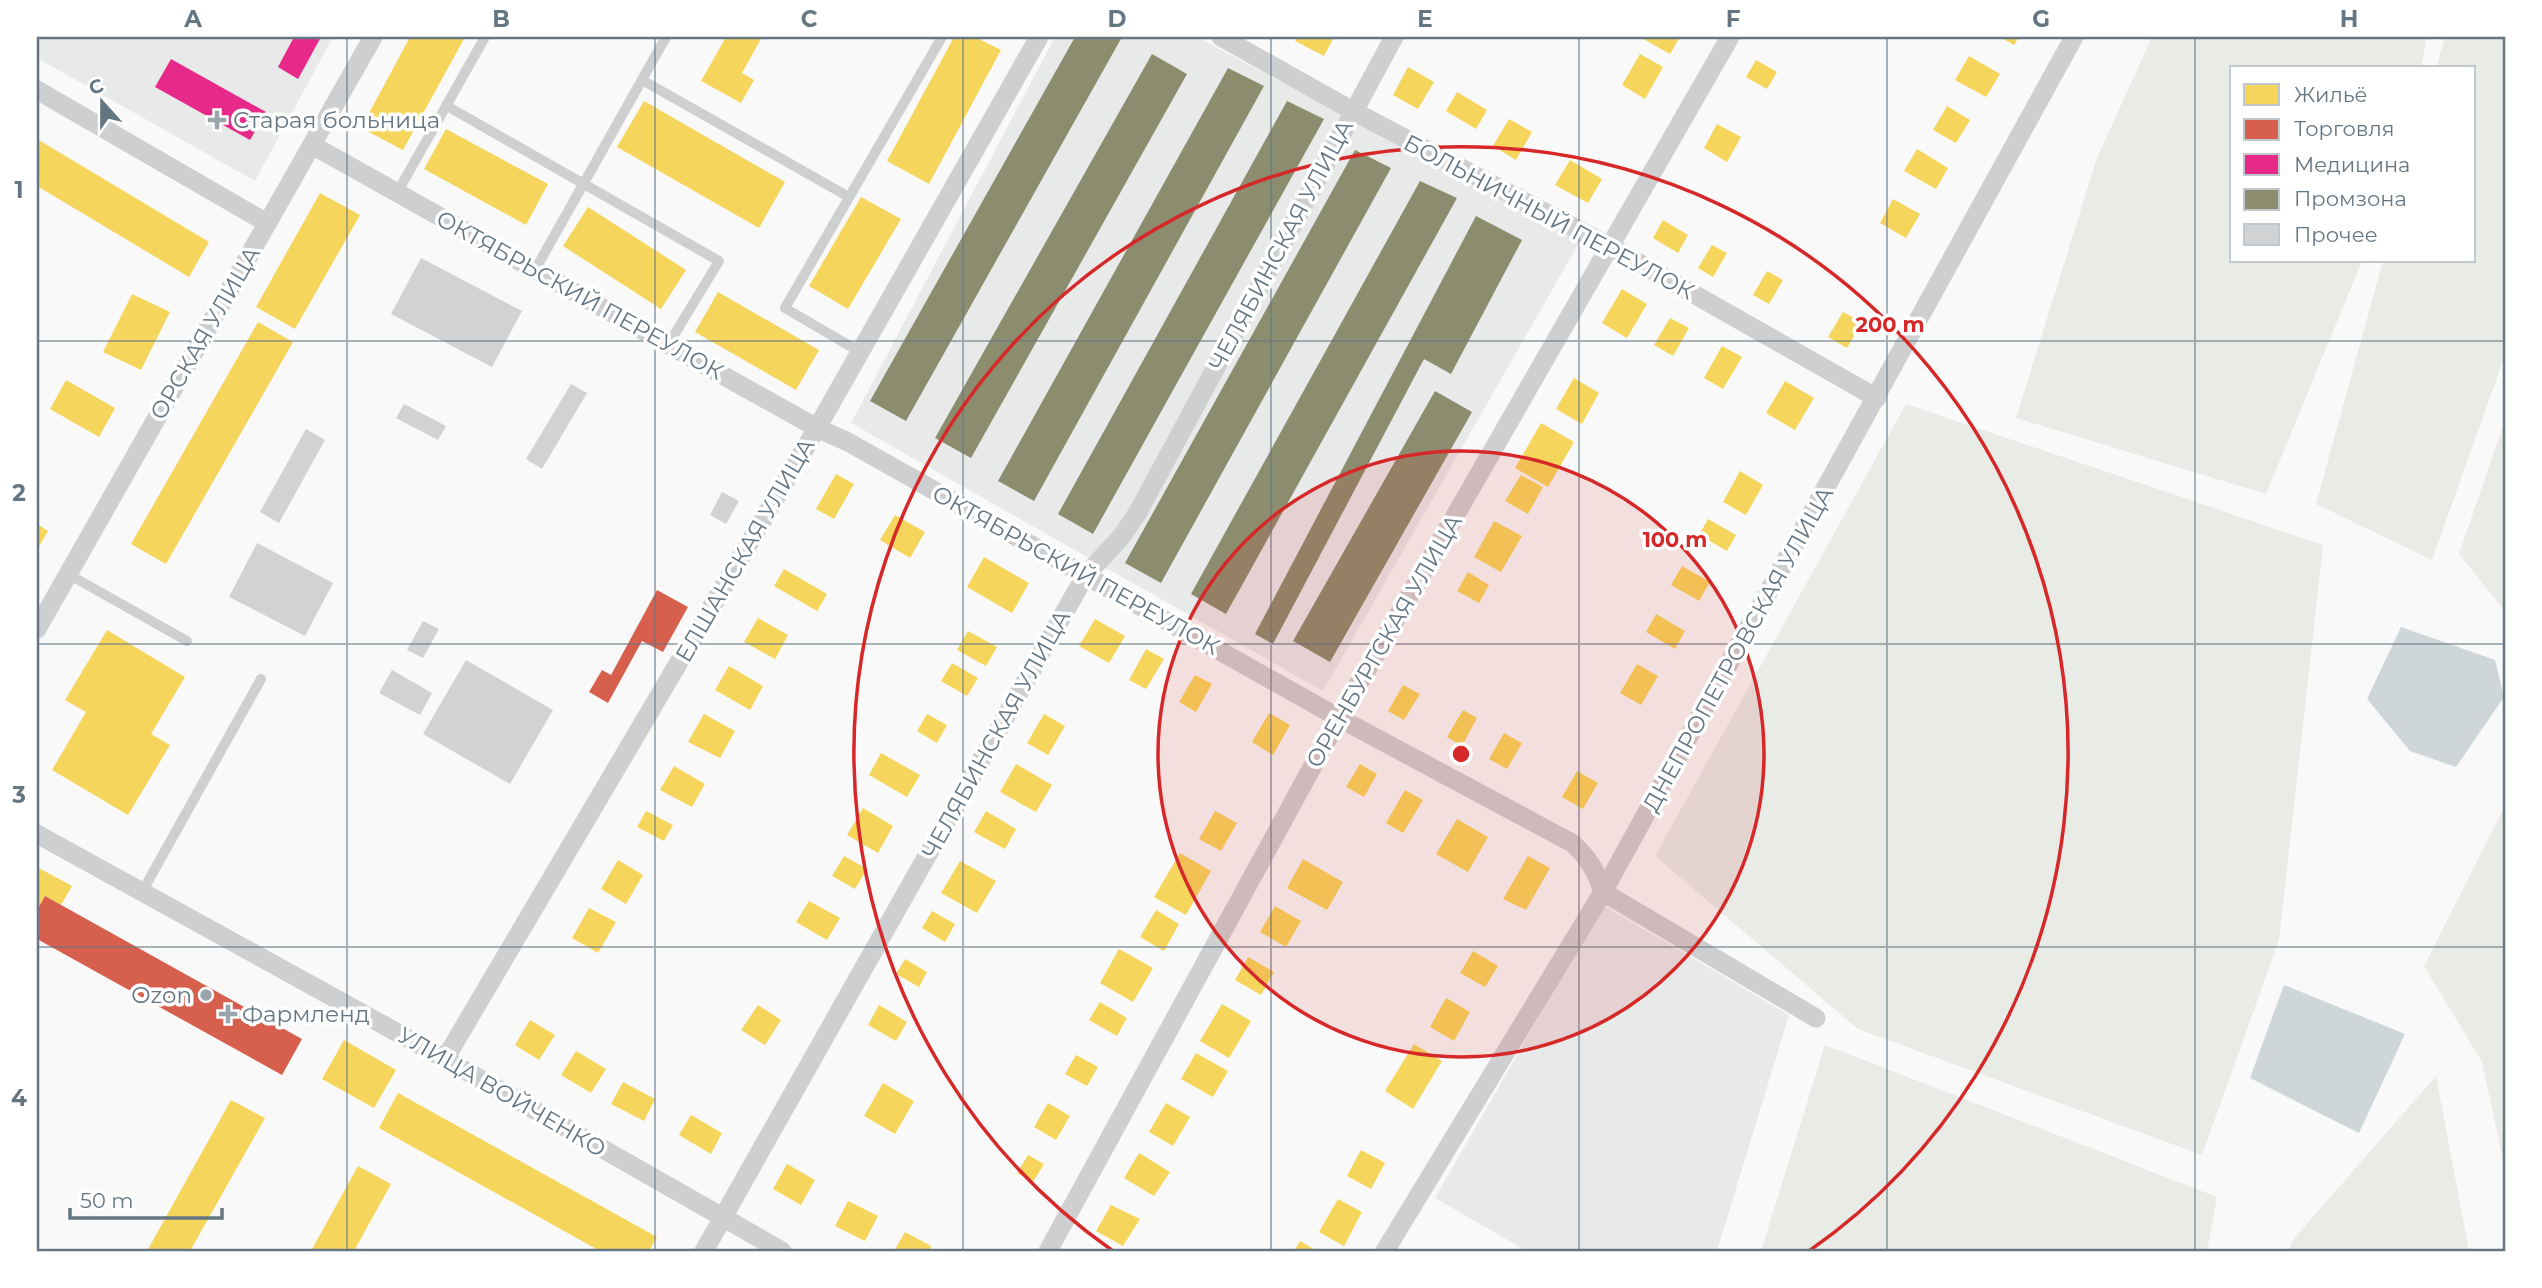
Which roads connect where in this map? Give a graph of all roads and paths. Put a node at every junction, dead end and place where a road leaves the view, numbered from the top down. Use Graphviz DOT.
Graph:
graph roads {
  1 [pos="373,37"];
  2 [pos="485,37"];
  3 [pos="666,37"];
  4 [pos="942,37"];
  5 [pos="1039,37"];
  6 [pos="1221,37"];
  7 [pos="1394,37"];
  8 [pos="1730,37"];
  9 [pos="2074,37"];
  10 [pos="642,80"];
  11 [pos="37,90"];
  12 [pos="447,106"];
  13 [pos="1353,111"];
  14 [pos="312,145"];
  15 [pos="585,184"];
  16 [pos="397,193"];
  17 [pos="849,197"];
  18 [pos="267,223"];
  19 [pos="1609,246"];
  20 [pos="535,271"];
  21 [pos="668,345"];
  22 [pos="860,352"];
  23 [pos="1877,398"];
  24 [pos="817,428"];
  25 [pos="68,574"];
  26 [pos="1085,576"];
  27 [pos="37,629"];
  28 [pos="187,641"];
  29 [pos="261,680"];
  30 [pos="1339,718"];
  31 [pos="37,834"];
  32 [pos="142,892"];
  33 [pos="1603,892"];
  34 [pos="1816,1018"];
  35 [pos="445,1059"];
  36 [pos="722,1219"];
  37 [pos="704,1251"];
  38 [pos="782,1251"];
  39 [pos="1048,1251"];
  40 [pos="1385,1251"];
  1 -- 14 [label="street, ОРСКАЯ УЛИЦА"];
  2 -- 12 [label="lane"];
  3 -- 10 [label="lane"];
  4 -- 17 [label="lane"];
  5 -- 22 [label="street, ЕЛШАНСКАЯ УЛИЦА"];
  6 -- 13 [label="street, БОЛЬНИЧНЫЙ ПЕРЕУЛОК"];
  7 -- 13 [label="street, ЧЕЛЯБИНСКАЯ УЛИЦА"];
  8 -- 19 [label="street, ОРЕНБУРГСКАЯ УЛИЦА"];
  9 -- 23 [label="street, ДНЕПРОПЕТРОВСКАЯ УЛИЦА"];
  10 -- 15 [label="lane"];
  10 -- 17 [label="lane"];
  11 -- 18 [label="street"];
  12 -- 15 [label="lane"];
  12 -- 16 [label="lane"];
  13 -- 19 [label="street, БОЛЬНИЧНЫЙ ПЕРЕУЛОК"];
  13 -- 26 [label="street, ЧЕЛЯБИНСКАЯ УЛИЦА"];
  14 -- 16 [label="street, ОКТЯБРЬСКИЙ ПЕРЕУЛОК"];
  14 -- 18 [label="street, ОРСКАЯ УЛИЦА"];
  15 -- 20 [label="lane"];
  15 -- 21 [label="lane"];
  16 -- 20 [label="street, ОКТЯБРЬСКИЙ ПЕРЕУЛОК"];
  17 -- 22 [label="lane"];
  18 -- 25 [label="street, ОРСКАЯ УЛИЦА"];
  19 -- 23 [label="street, БОЛЬНИЧНЫЙ ПЕРЕУЛОК"];
  19 -- 30 [label="street, ОРЕНБУРГСКАЯ УЛИЦА"];
  20 -- 21 [label="street, ОКТЯБРЬСКИЙ ПЕРЕУЛОК"];
  21 -- 24 [label="street, ОКТЯБРЬСКИЙ ПЕРЕУЛОК"];
  22 -- 24 [label="street, ЕЛШАНСКАЯ УЛИЦА"];
  23 -- 33 [label="street, ДНЕПРОПЕТРОВСКАЯ УЛИЦА"];
  24 -- 26 [label="street, ОКТЯБРЬСКИЙ ПЕРЕУЛОК"];
  24 -- 35 [label="street, ЕЛШАНСКАЯ УЛИЦА"];
  25 -- 27 [label="street, ОРСКАЯ УЛИЦА"];
  25 -- 28 [label="lane"];
  26 -- 30 [label="street, ОКТЯБРЬСКИЙ ПЕРЕУЛОК"];
  26 -- 36 [label="street, ЧЕЛЯБИНСКАЯ УЛИЦА"];
  29 -- 32 [label="lane"];
  30 -- 33 [label="street, ОКТЯБРЬСКИЙ ПЕРЕУЛОК"];
  30 -- 39 [label="street, ОРЕНБУРГСКАЯ УЛИЦА"];
  31 -- 32 [label="street, УЛИЦА ВОЙЧЕНКО"];
  32 -- 35 [label="street, УЛИЦА ВОЙЧЕНКО"];
  33 -- 34 [label="street"];
  33 -- 40 [label="street, ДНЕПРОПЕТРОВСКАЯ УЛИЦА"];
  35 -- 36 [label="street, УЛИЦА ВОЙЧЕНКО"];
  36 -- 37 [label="street, ЧЕЛЯБИНСКАЯ УЛИЦА"];
  36 -- 38 [label="street, УЛИЦА ВОЙЧЕНКО"];
}
